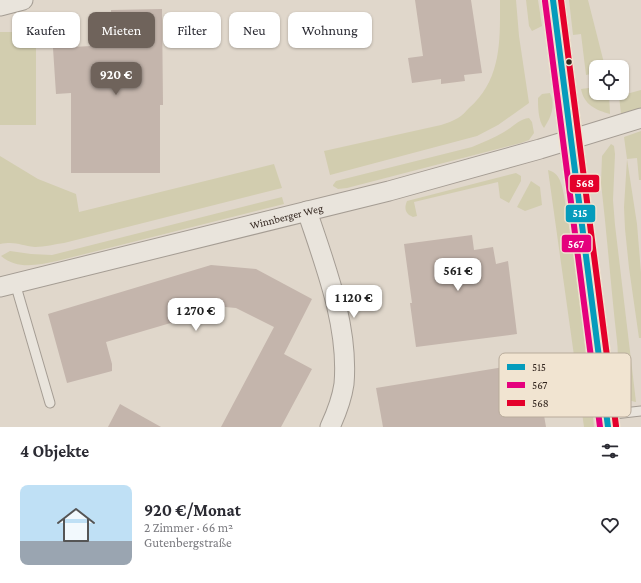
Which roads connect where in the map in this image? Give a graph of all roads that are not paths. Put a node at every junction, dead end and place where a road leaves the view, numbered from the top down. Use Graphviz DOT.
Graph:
graph roads {
  1 [pos="23,0"];
  2 [pos="553,0"];
  3 [pos="0,6"];
  4 [pos="641,118"];
  5 [pos="572,140"];
  6 [pos="307,211"];
  7 [pos="8,285"];
  8 [pos="599,353"];
  9 [pos="50,402"];
  10 [pos="641,411"];
  11 [pos="631,414"];
  12 [pos="621,417"];
  13 [pos="607,421"];
  14 [pos="330,427"];
  1 -- 3 [label="street"];
  2 -- 5 [label="main road"];
  4 -- 5 [label="street, Winnberger Weg"];
  5 -- 6 [label="street, Winnberger Weg"];
  5 -- 8 [label="main road"];
  6 -- 7 [label="street, Winnberger Weg"];
  6 -- 14 [label="street"];
  7 -- 9 [label="lane"];
  10 -- 11 [label="lane"];
  12 -- 13 [label="lane"];
}
